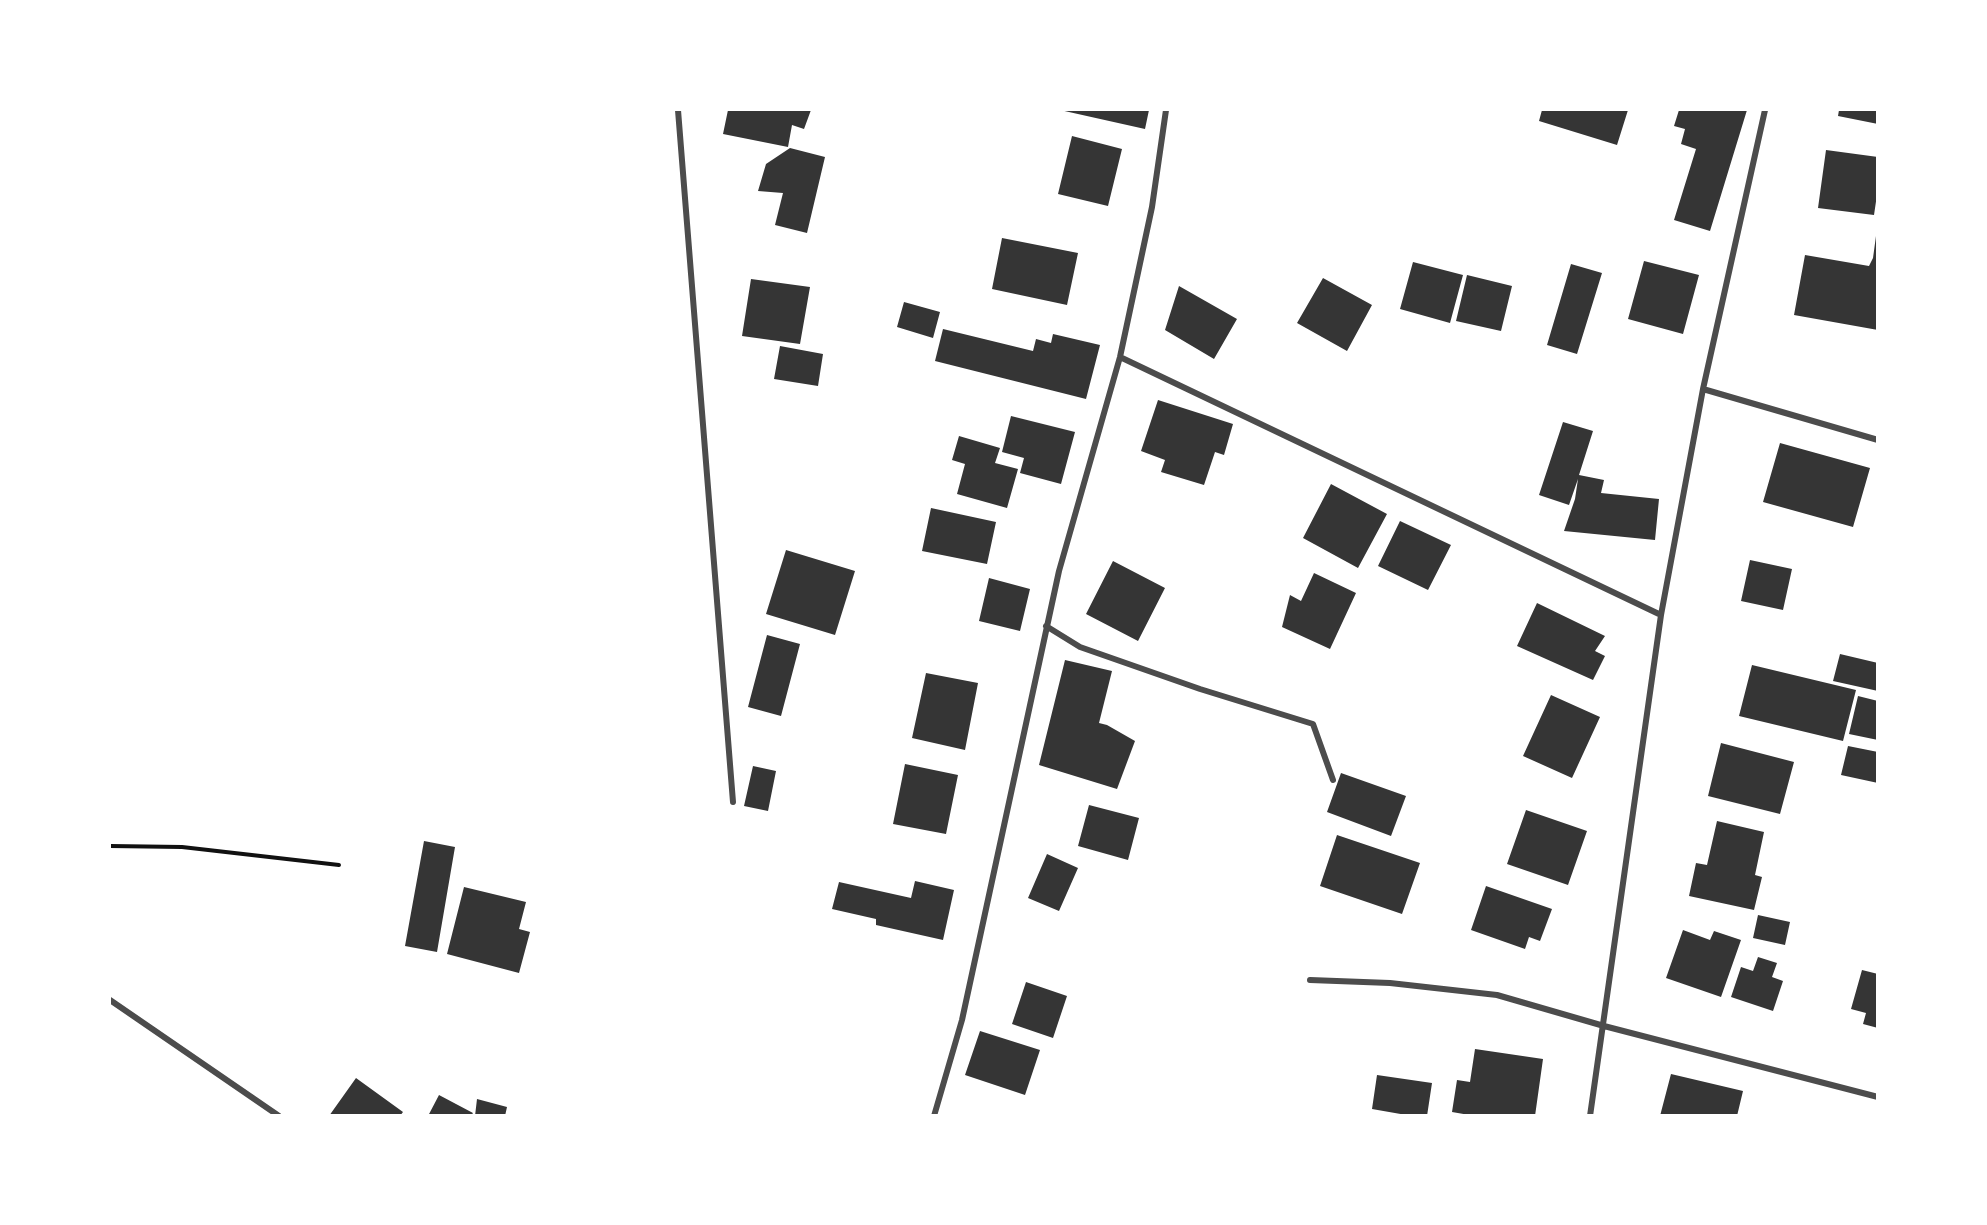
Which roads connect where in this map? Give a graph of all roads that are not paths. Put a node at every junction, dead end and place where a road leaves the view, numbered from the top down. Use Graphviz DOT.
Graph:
graph roads {
  1 [pos="678,110"];
  2 [pos="1166,110"];
  3 [pos="1766,110"];
  4 [pos="1120,357"];
  5 [pos="1703,389"];
  6 [pos="1878,440"];
  7 [pos="1661,615"];
  8 [pos="1046,626"];
  9 [pos="1333,780"];
  10 [pos="733,802"];
  11 [pos="1310,980"];
  12 [pos="110,1000"];
  13 [pos="1604,1026"];
  14 [pos="1878,1097"];
  15 [pos="279,1116"];
  16 [pos="934,1116"];
  17 [pos="1590,1116"];
  1 -- 10 [label="street"];
  2 -- 4 [label="street"];
  3 -- 5 [label="street"];
  4 -- 7 [label="street"];
  4 -- 8 [label="street"];
  5 -- 6 [label="street"];
  5 -- 7 [label="street"];
  7 -- 13 [label="street"];
  8 -- 9 [label="street"];
  8 -- 16 [label="street"];
  11 -- 13 [label="street"];
  12 -- 15 [label="street"];
  13 -- 14 [label="street"];
  13 -- 17 [label="street"];
}
